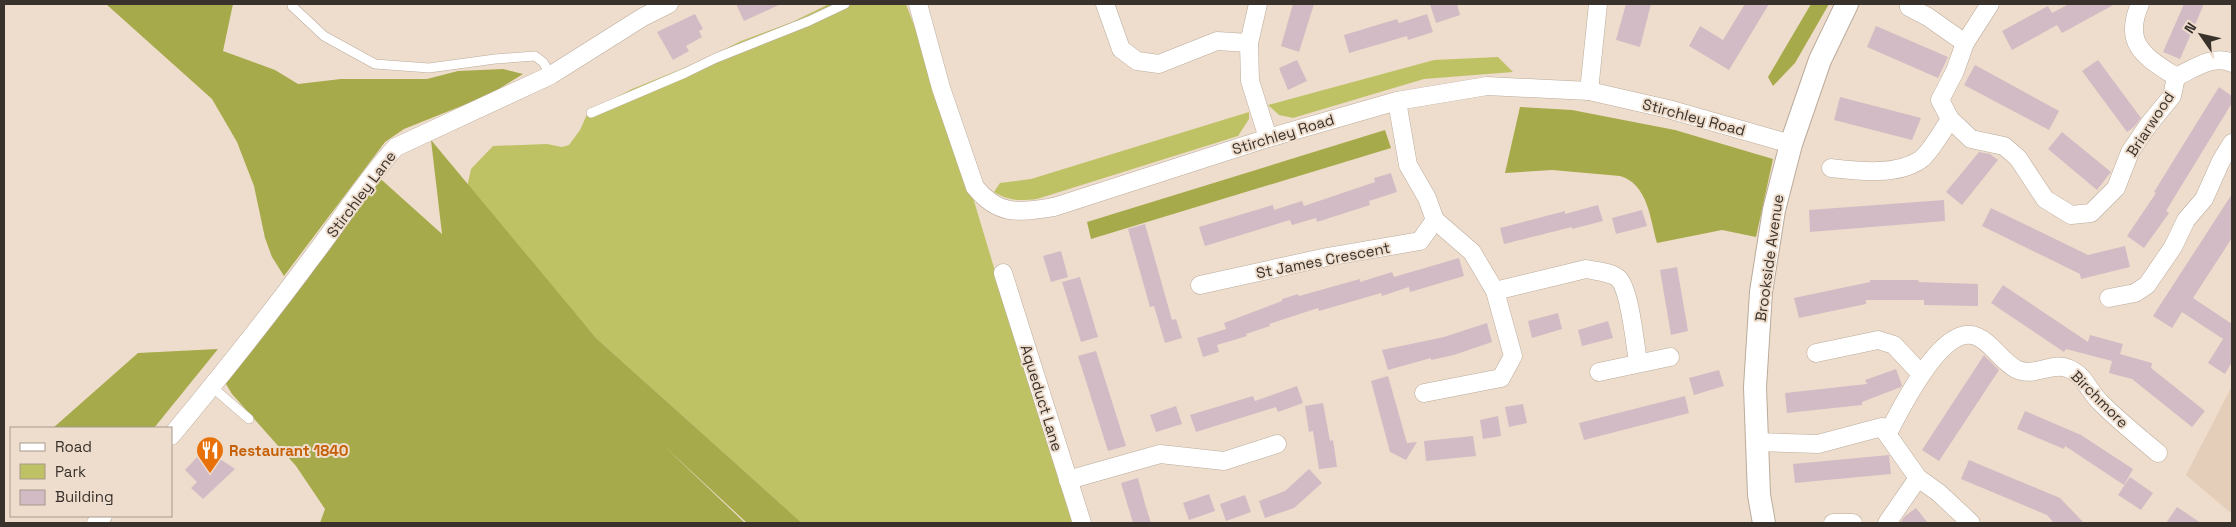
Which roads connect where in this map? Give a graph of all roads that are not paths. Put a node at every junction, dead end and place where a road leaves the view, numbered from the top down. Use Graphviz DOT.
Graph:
graph roads {
  1 [pos="669,4"];
  2 [pos="845,4"];
  3 [pos="918,4"];
  4 [pos="1105,4"];
  5 [pos="1258,4"];
  6 [pos="1598,4"];
  7 [pos="1847,4"];
  8 [pos="1990,4"];
  9 [pos="2140,4"];
  10 [pos="292,6"];
  11 [pos="1910,7"];
  12 [pos="1249,42"];
  13 [pos="1965,43"];
  14 [pos="2232,63"];
  15 [pos="551,75"];
  16 [pos="2176,77"];
  17 [pos="1589,91"];
  18 [pos="1397,101"];
  19 [pos="591,114"];
  20 [pos="1950,119"];
  21 [pos="1268,138"];
  22 [pos="2232,143"];
  23 [pos="1791,144"];
  24 [pos="1831,168"];
  25 [pos="1435,220"];
  26 [pos="1002,273"];
  27 [pos="1200,285"];
  28 [pos="1495,291"];
  29 [pos="2109,298"];
  30 [pos="1816,353"];
  31 [pos="1670,357"];
  32 [pos="1638,362"];
  33 [pos="1599,372"];
  34 [pos="1921,374"];
  35 [pos="212,387"];
  36 [pos="1424,394"];
  37 [pos="248,419"];
  38 [pos="1888,433"];
  39 [pos="172,435"];
  40 [pos="1758,442"];
  41 [pos="1277,444"];
  42 [pos="2158,453"];
  43 [pos="1918,478"];
  44 [pos="1068,480"];
  45 [pos="1082,523"];
  46 [pos="1764,523"];
  47 [pos="1833,523"];
  48 [pos="1853,523"];
  49 [pos="1886,523"];
  50 [pos="1971,523"];
  1 -- 15 [label="street, Stirchley Lane"];
  2 -- 19 [label="lane"];
  3 -- 21 [label="street, Stirchley Road"];
  4 -- 12 [label="street"];
  5 -- 12 [label="street"];
  6 -- 17 [label="street"];
  7 -- 23 [label="street, Brookside Avenue"];
  8 -- 13 [label="street, Briarwood"];
  9 -- 16 [label="street, Briarwood"];
  10 -- 15 [label="lane"];
  11 -- 13 [label="street"];
  12 -- 21 [label="street"];
  13 -- 20 [label="street, Briarwood"];
  14 -- 16 [label="street"];
  15 -- 35 [label="street, Stirchley Lane"];
  16 -- 20 [label="street, Briarwood"];
  17 -- 18 [label="street, Stirchley Road"];
  17 -- 23 [label="street, Stirchley Road"];
  18 -- 21 [label="street, Stirchley Road"];
  18 -- 25 [label="street"];
  20 -- 24 [label="street"];
  22 -- 29 [label="street"];
  23 -- 40 [label="street, Brookside Avenue"];
  25 -- 27 [label="street, St James Crescent"];
  25 -- 28 [label="street"];
  26 -- 44 [label="street, Aqueduct Lane"];
  28 -- 32 [label="street"];
  28 -- 36 [label="street"];
  30 -- 34 [label="street"];
  31 -- 32 [label="street"];
  32 -- 33 [label="street"];
  34 -- 38 [label="street, Birchmore"];
  34 -- 42 [label="street, Birchmore"];
  35 -- 37 [label="lane"];
  35 -- 39 [label="street, Stirchley Lane"];
  38 -- 40 [label="street"];
  38 -- 43 [label="street"];
  40 -- 46 [label="street, Brookside Avenue"];
  41 -- 44 [label="street"];
  43 -- 49 [label="street"];
  43 -- 50 [label="street"];
  44 -- 45 [label="street, Aqueduct Lane"];
  47 -- 48 [label="street"];
}
